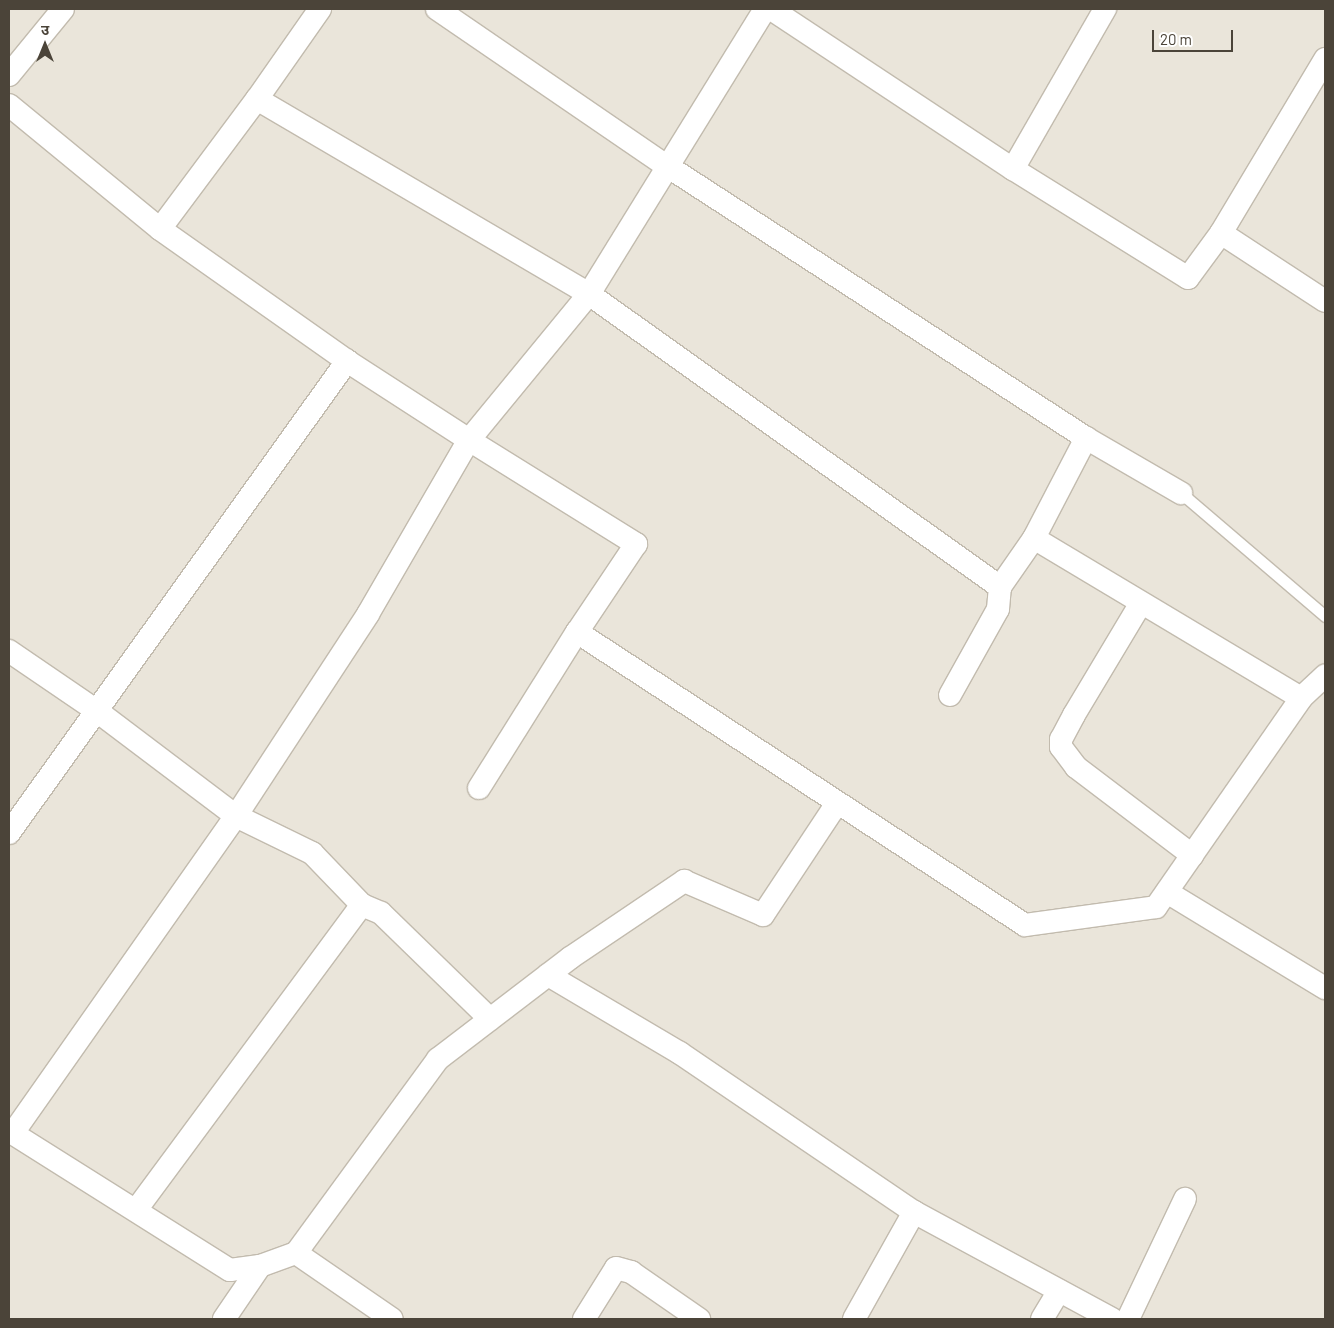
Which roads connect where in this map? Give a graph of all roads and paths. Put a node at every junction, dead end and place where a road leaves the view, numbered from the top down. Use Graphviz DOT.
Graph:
graph roads {
  1 [pos="63,9"];
  2 [pos="320,9"];
  3 [pos="437,9"];
  4 [pos="765,9"];
  5 [pos="771,9"];
  6 [pos="1105,9"];
  7 [pos="1325,58"];
  8 [pos="9,75"];
  9 [pos="258,99"];
  10 [pos="9,105"];
  11 [pos="668,167"];
  12 [pos="1013,169"];
  13 [pos="160,229"];
  14 [pos="1221,233"];
  15 [pos="590,294"];
  16 [pos="1325,301"];
  17 [pos="347,360"];
  18 [pos="1086,438"];
  19 [pos="469,440"];
  20 [pos="1181,493"];
  21 [pos="1034,538"];
  22 [pos="1000,587"];
  23 [pos="1141,603"];
  24 [pos="1325,616"];
  25 [pos="576,632"];
  26 [pos="9,651"];
  27 [pos="1325,676"];
  28 [pos="950,695"];
  29 [pos="1301,698"];
  30 [pos="97,710"];
  31 [pos="479,788"];
  32 [pos="837,803"];
  33 [pos="236,816"];
  34 [pos="9,833"];
  35 [pos="1192,855"];
  36 [pos="1167,892"];
  37 [pos="362,905"];
  38 [pos="548,975"];
  39 [pos="1325,988"];
  40 [pos="490,1020"];
  41 [pos="11,1132"];
  42 [pos="1185,1199"];
  43 [pos="136,1210"];
  44 [pos="914,1212"];
  45 [pos="296,1253"];
  46 [pos="260,1266"];
  47 [pos="1059,1291"];
  48 [pos="224,1319"];
  49 [pos="392,1319"];
  50 [pos="584,1319"];
  51 [pos="699,1319"];
  52 [pos="854,1319"];
  53 [pos="1042,1319"];
  54 [pos="1112,1319"];
  55 [pos="1128,1319"];
  1 -- 8 [label="street"];
  2 -- 9 [label="street"];
  3 -- 11 [label="street"];
  4 -- 11 [label="street"];
  5 -- 12 [label="street"];
  6 -- 12 [label="street"];
  7 -- 14 [label="street"];
  9 -- 13 [label="street"];
  9 -- 15 [label="street"];
  10 -- 13 [label="street"];
  11 -- 15 [label="street"];
  11 -- 18 [label="street"];
  12 -- 14 [label="street"];
  13 -- 17 [label="street"];
  14 -- 16 [label="street"];
  15 -- 19 [label="street"];
  15 -- 22 [label="street"];
  17 -- 19 [label="street"];
  17 -- 30 [label="street"];
  18 -- 20 [label="street"];
  18 -- 21 [label="street"];
  19 -- 25 [label="street"];
  19 -- 33 [label="street"];
  20 -- 24 [label="lane"];
  21 -- 22 [label="street"];
  21 -- 23 [label="street"];
  22 -- 28 [label="street"];
  23 -- 29 [label="street"];
  23 -- 35 [label="street"];
  25 -- 31 [label="street"];
  25 -- 32 [label="street"];
  26 -- 30 [label="street"];
  27 -- 29 [label="street"];
  29 -- 35 [label="street"];
  30 -- 33 [label="street"];
  30 -- 34 [label="street"];
  32 -- 36 [label="street"];
  32 -- 38 [label="street"];
  33 -- 37 [label="street"];
  33 -- 41 [label="street"];
  35 -- 36 [label="street"];
  36 -- 39 [label="street"];
  37 -- 40 [label="street"];
  37 -- 43 [label="street"];
  38 -- 40 [label="street"];
  38 -- 44 [label="street"];
  40 -- 45 [label="street"];
  41 -- 43 [label="street"];
  42 -- 55 [label="street"];
  43 -- 46 [label="street"];
  44 -- 47 [label="street"];
  44 -- 52 [label="street"];
  45 -- 46 [label="street"];
  45 -- 49 [label="street"];
  46 -- 48 [label="street"];
  47 -- 53 [label="street"];
  47 -- 54 [label="street"];
  50 -- 51 [label="street"];
}
